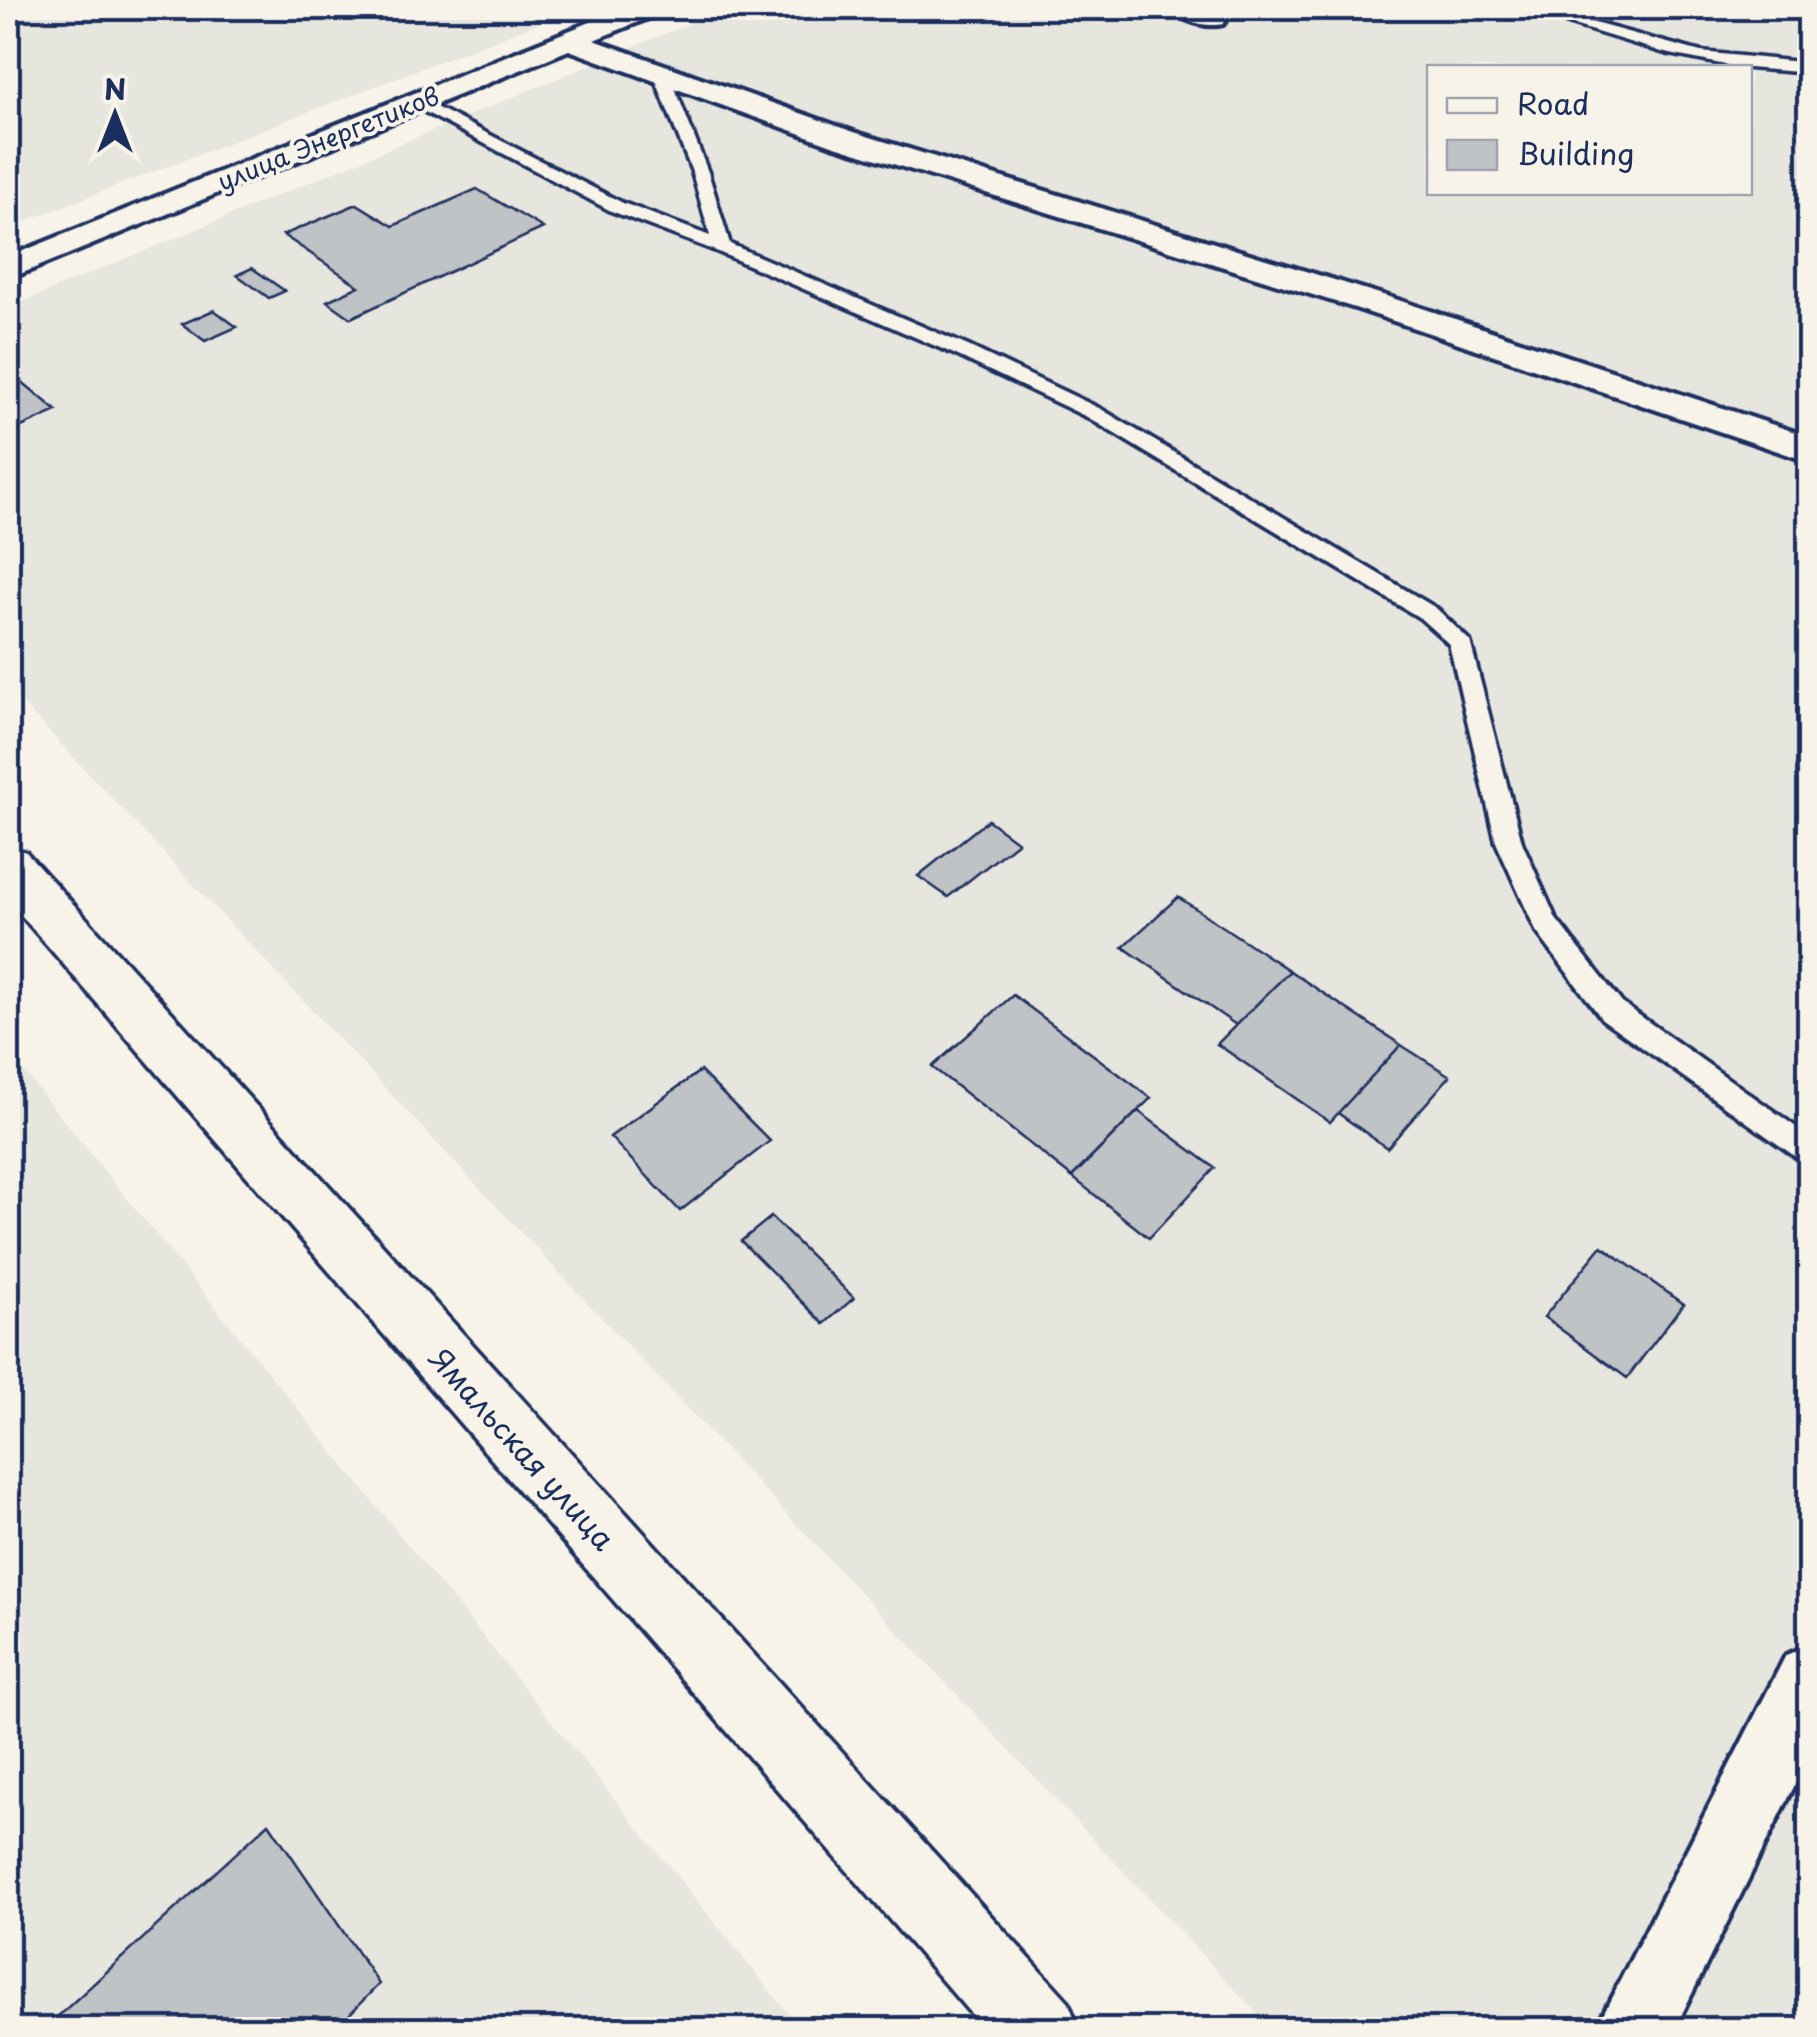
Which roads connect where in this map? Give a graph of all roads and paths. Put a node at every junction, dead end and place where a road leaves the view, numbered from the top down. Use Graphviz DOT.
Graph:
graph roads {
  1 [pos="648,8"];
  2 [pos="1185,8"];
  3 [pos="1525,8"];
  4 [pos="1213,18"];
  5 [pos="568,40"];
  6 [pos="1810,68"];
  7 [pos="663,78"];
  8 [pos="416,103"];
  9 [pos="722,247"];
  10 [pos="8,269"];
  11 [pos="1810,450"];
  12 [pos="8,866"];
  13 [pos="1810,1154"];
  14 [pos="1810,1679"];
  15 [pos="1039,2030"];
  16 [pos="1633,2030"];
  1 -- 5 [label="street, улица Энергетиков"];
  2 -- 4 [label="street"];
  3 -- 6 [label="lane"];
  5 -- 7 [label="street"];
  5 -- 8 [label="street, улица Энергетиков"];
  7 -- 9 [label="lane"];
  7 -- 11 [label="street"];
  8 -- 9 [label="lane"];
  8 -- 10 [label="street, улица Энергетиков"];
  9 -- 13 [label="lane"];
  12 -- 15 [label="street, Ямальская улица"];
  14 -- 16 [label="street"];
}
